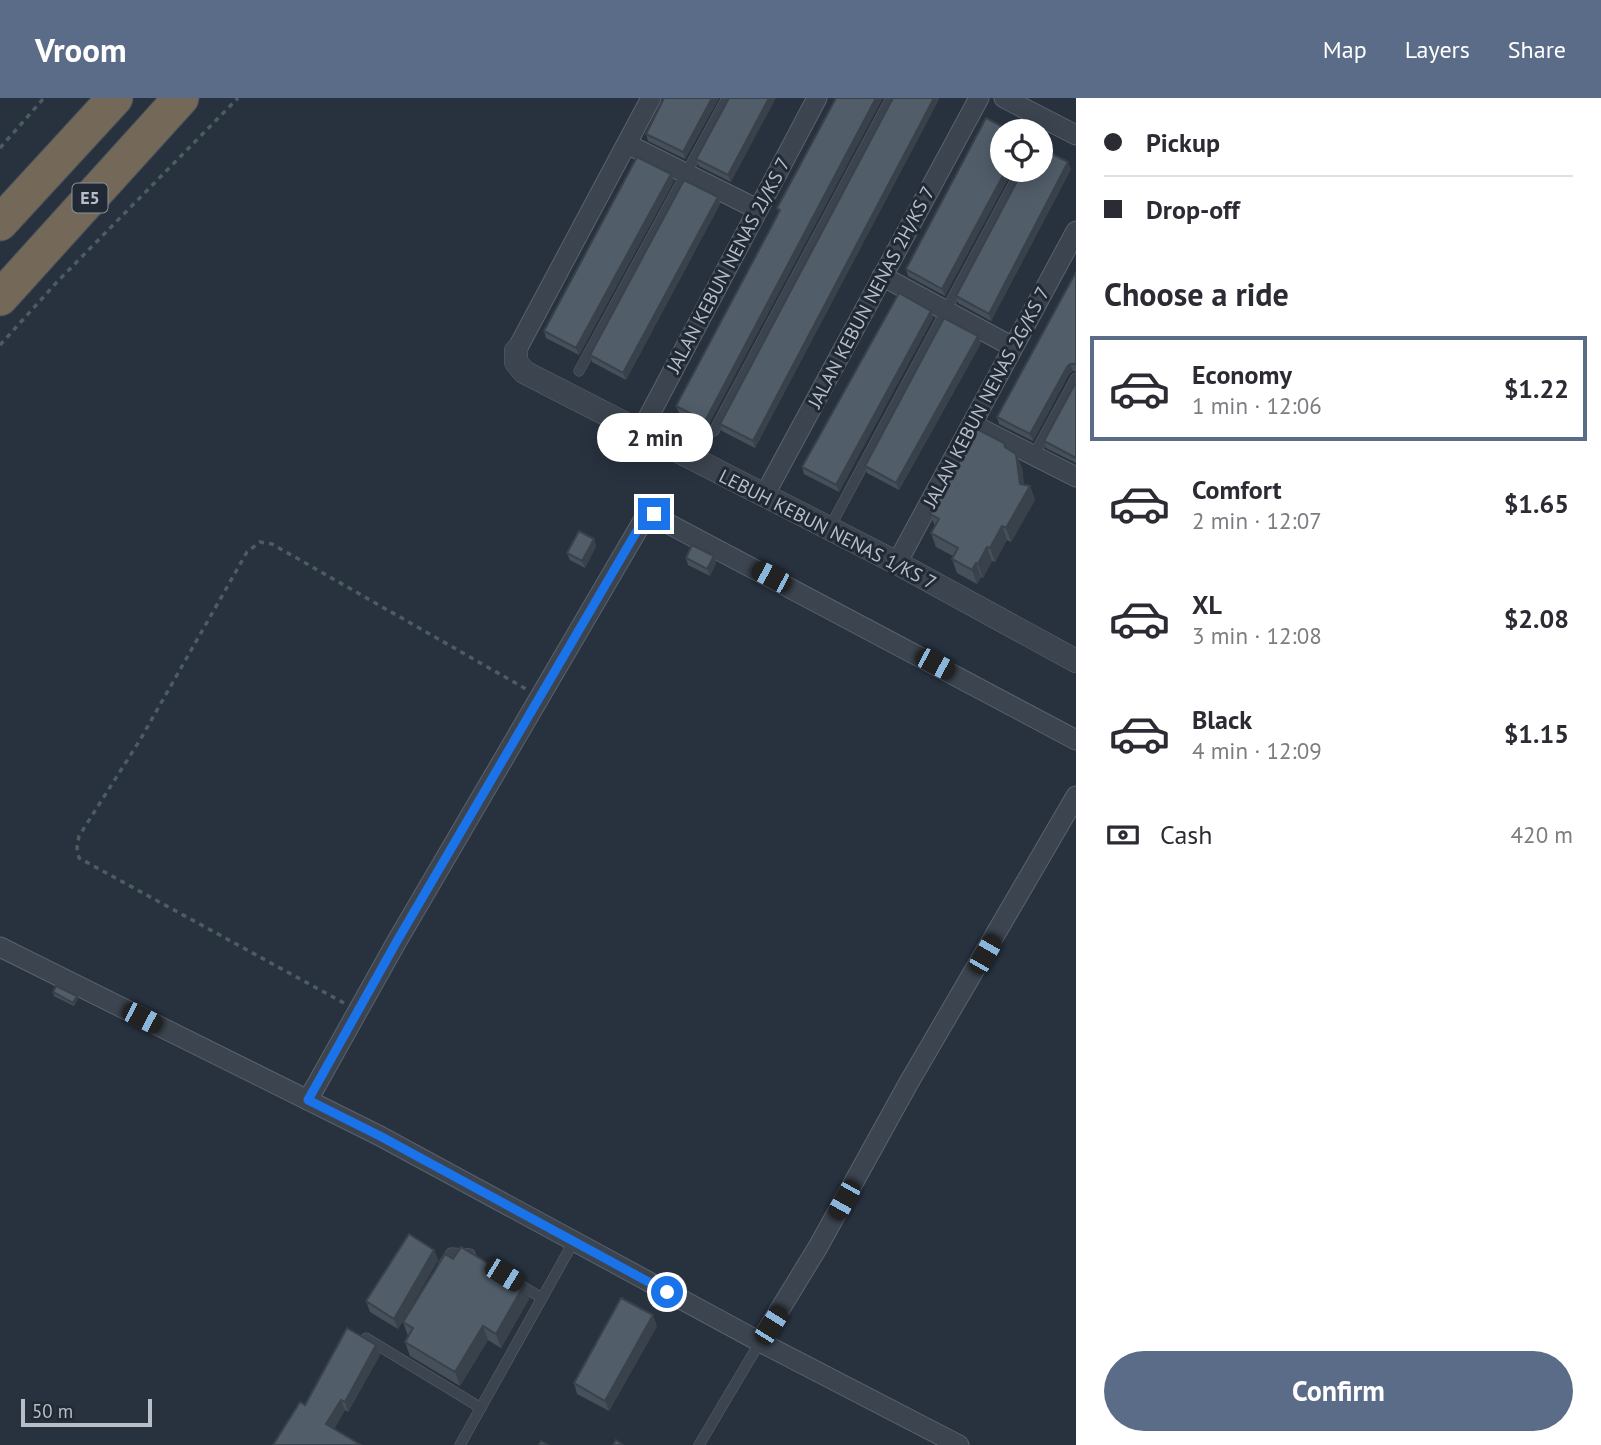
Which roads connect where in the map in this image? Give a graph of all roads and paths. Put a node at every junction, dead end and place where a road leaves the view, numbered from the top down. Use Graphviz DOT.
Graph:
graph roads {
  1 [pos="44,98"];
  2 [pos="101,98"];
  3 [pos="115,98"];
  4 [pos="181,98"];
  5 [pos="238,98"];
  6 [pos="651,98"];
  7 [pos="727,98"];
  8 [pos="817,98"];
  9 [pos="891,98"];
  10 [pos="979,98"];
  11 [pos="1004,98"];
  12 [pos="1034,119"];
  13 [pos="1053,129"];
  14 [pos="1076,135"];
  15 [pos="627,144"];
  16 [pos="0,148"];
  17 [pos="687,174"];
  18 [pos="1015,182"];
  19 [pos="757,209"];
  20 [pos="0,223"];
  21 [pos="1076,231"];
  22 [pos="882,276"];
  23 [pos="0,298"];
  24 [pos="947,309"];
  25 [pos="0,345"];
  26 [pos="1013,347"];
  27 [pos="516,351"];
  28 [pos="579,372"];
  29 [pos="1076,378"];
  30 [pos="972,424"];
  31 [pos="714,431"];
  32 [pos="640,433"];
  33 [pos="1034,455"];
  34 [pos="1076,477"];
  35 [pos="764,496"];
  36 [pos="829,528"];
  37 [pos="897,563"];
  38 [pos="1076,661"];
  39 [pos="540,697"];
  40 [pos="1076,740"];
  41 [pos="1076,796"];
  42 [pos="0,947"];
  43 [pos="358,1011"];
  44 [pos="308,1100"];
  45 [pos="574,1241"];
  46 [pos="478,1259"];
  47 [pos="438,1274"];
  48 [pos="510,1279"];
  49 [pos="542,1298"];
  50 [pos="366,1338"];
  51 [pos="760,1342"];
  52 [pos="481,1408"];
  53 [pos="460,1445"];
  54 [pos="699,1445"];
  55 [pos="959,1445"];
  1 -- 16 [label="path"];
  2 -- 20 [label="highway"];
  3 -- 20 [label="highway, E5"];
  4 -- 23 [label="highway, E5"];
  5 -- 25 [label="path"];
  6 -- 15 [label="street"];
  7 -- 17 [label="lane"];
  8 -- 19 [label="street, JALAN KEBUN NENAS 2J/KS 7"];
  9 -- 31 [label="lane"];
  10 -- 22 [label="street, JALAN KEBUN NENAS 2H/KS 7"];
  11 -- 12 [label="street"];
  13 -- 14 [label="street"];
  15 -- 17 [label="street"];
  15 -- 27 [label="street"];
  17 -- 19 [label="street"];
  17 -- 28 [label="lane"];
  18 -- 24 [label="lane"];
  19 -- 32 [label="street, JALAN KEBUN NENAS 2J/KS 7"];
  21 -- 26 [label="street, JALAN KEBUN NENAS 2G/KS 7"];
  22 -- 24 [label="street"];
  22 -- 35 [label="street, JALAN KEBUN NENAS 2H/KS 7"];
  24 -- 26 [label="street"];
  24 -- 36 [label="lane"];
  26 -- 30 [label="street, JALAN KEBUN NENAS 2G/KS 7"];
  27 -- 32 [label="street, LEBUH KEBUN NENAS 1/KS 7"];
  29 -- 33 [label="lane"];
  30 -- 33 [label="street"];
  30 -- 37 [label="street, JALAN KEBUN NENAS 2G/KS 7"];
  32 -- 35 [label="street, LEBUH KEBUN NENAS 1/KS 7"];
  33 -- 34 [label="street"];
  35 -- 36 [label="street, LEBUH KEBUN NENAS 1/KS 7"];
  36 -- 37 [label="street, LEBUH KEBUN NENAS 1/KS 7"];
  37 -- 38 [label="street, LEBUH KEBUN NENAS 1/KS 7"];
  39 -- 40 [label="street"];
  39 -- 43 [label="street"];
  39 -- 43 [label="path"];
  41 -- 51 [label="street"];
  42 -- 44 [label="street"];
  43 -- 44 [label="street"];
  44 -- 45 [label="street"];
  45 -- 49 [label="lane"];
  45 -- 51 [label="street"];
  46 -- 47 [label="lane"];
  48 -- 49 [label="lane"];
  49 -- 52 [label="lane"];
  50 -- 52 [label="lane"];
  51 -- 54 [label="lane"];
  51 -- 55 [label="street"];
  52 -- 53 [label="lane"];
}
